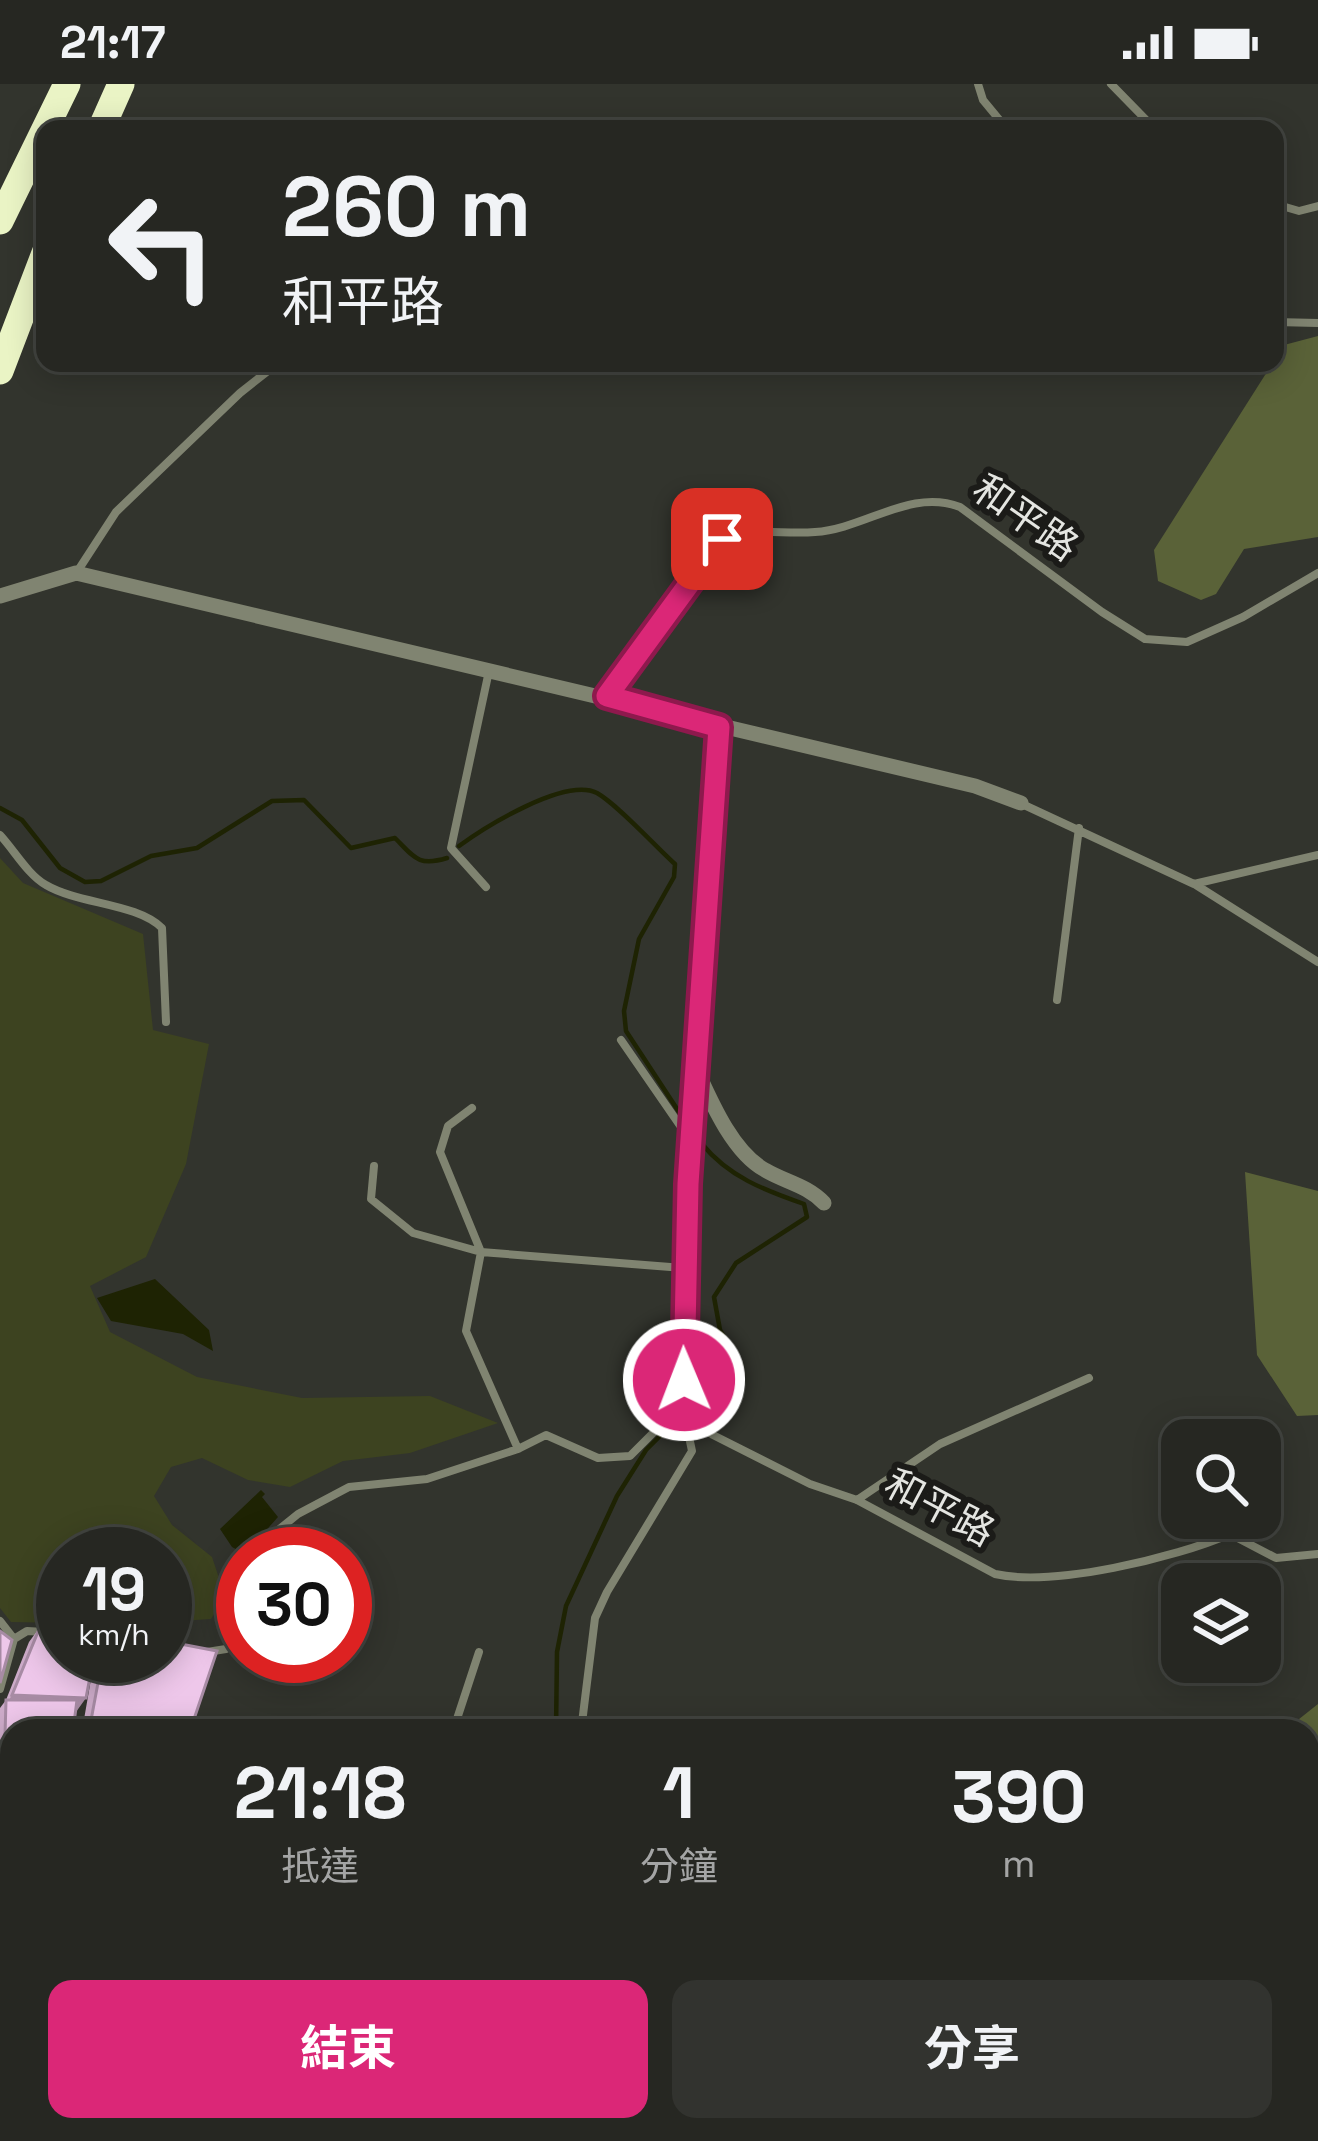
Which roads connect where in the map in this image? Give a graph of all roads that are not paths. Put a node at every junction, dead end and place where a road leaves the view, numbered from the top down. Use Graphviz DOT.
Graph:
graph roads {
  1 [pos="67,84"];
  2 [pos="121,84"];
  3 [pos="978,84"];
  4 [pos="1111,84"];
  5 [pos="49,120"];
  6 [pos="104,120"];
  7 [pos="1000,120"];
  8 [pos="1145,120"];
  9 [pos="36,147"];
  10 [pos="1318,206"];
  11 [pos="1284,207"];
  12 [pos="0,220"];
  13 [pos="36,277"];
  14 [pos="1284,322"];
  15 [pos="1318,323"];
  16 [pos="0,371"];
  17 [pos="267,372"];
  18 [pos="76,573"];
  19 [pos="1318,573"];
  20 [pos="0,596"];
  21 [pos="489,670"];
  22 [pos="607,696"];
  23 [pos="719,727"];
  24 [pos="1021,803"];
  25 [pos="1079,828"];
  26 [pos="0,836"];
  27 [pos="1318,855"];
  28 [pos="1195,884"];
  29 [pos="486,887"];
  30 [pos="1318,962"];
  31 [pos="1057,1000"];
  32 [pos="166,1022"];
  33 [pos="621,1040"];
  34 [pos="698,1072"];
  35 [pos="472,1108"];
  36 [pos="691,1142"];
  37 [pos="374,1166"];
  38 [pos="824,1203"];
  39 [pos="482,1252"];
  40 [pos="684,1269"];
  41 [pos="1089,1378"];
  42 [pos="684,1413"];
  43 [pos="518,1449"];
  44 [pos="857,1500"];
  45 [pos="282,1527"];
  46 [pos="1318,1554"];
  47 [pos="0,1621"];
  48 [pos="36,1632"];
  49 [pos="14,1639"];
  50 [pos="479,1652"];
  51 [pos="0,1689"];
  52 [pos="457,1719"];
  53 [pos="582,1719"];
  1 -- 5 [label="highway"];
  2 -- 6 [label="highway"];
  3 -- 7 [label="lane"];
  4 -- 8 [label="lane"];
  9 -- 12 [label="highway"];
  10 -- 11 [label="lane"];
  13 -- 16 [label="highway"];
  14 -- 15 [label="lane"];
  17 -- 18 [label="lane"];
  18 -- 20 [label="street"];
  18 -- 21 [label="street"];
  19 -- 22 [label="lane, 和平路"];
  21 -- 22 [label="street"];
  21 -- 29 [label="lane"];
  22 -- 23 [label="street"];
  23 -- 24 [label="street"];
  23 -- 34 [label="street"];
  24 -- 25 [label="lane"];
  25 -- 28 [label="lane"];
  25 -- 31 [label="lane"];
  26 -- 32 [label="lane"];
  27 -- 28 [label="lane"];
  28 -- 30 [label="lane"];
  33 -- 36 [label="lane"];
  34 -- 36 [label="street"];
  34 -- 38 [label="street"];
  35 -- 39 [label="lane"];
  36 -- 40 [label="street"];
  37 -- 39 [label="lane"];
  39 -- 40 [label="lane"];
  39 -- 43 [label="lane"];
  40 -- 42 [label="street"];
  41 -- 44 [label="lane"];
  42 -- 43 [label="lane"];
  42 -- 44 [label="lane, 和平路"];
  42 -- 53 [label="lane"];
  43 -- 45 [label="lane"];
  44 -- 46 [label="lane, 和平路"];
  47 -- 49 [label="lane"];
  48 -- 49 [label="lane"];
  49 -- 51 [label="lane"];
  50 -- 52 [label="lane"];
}
